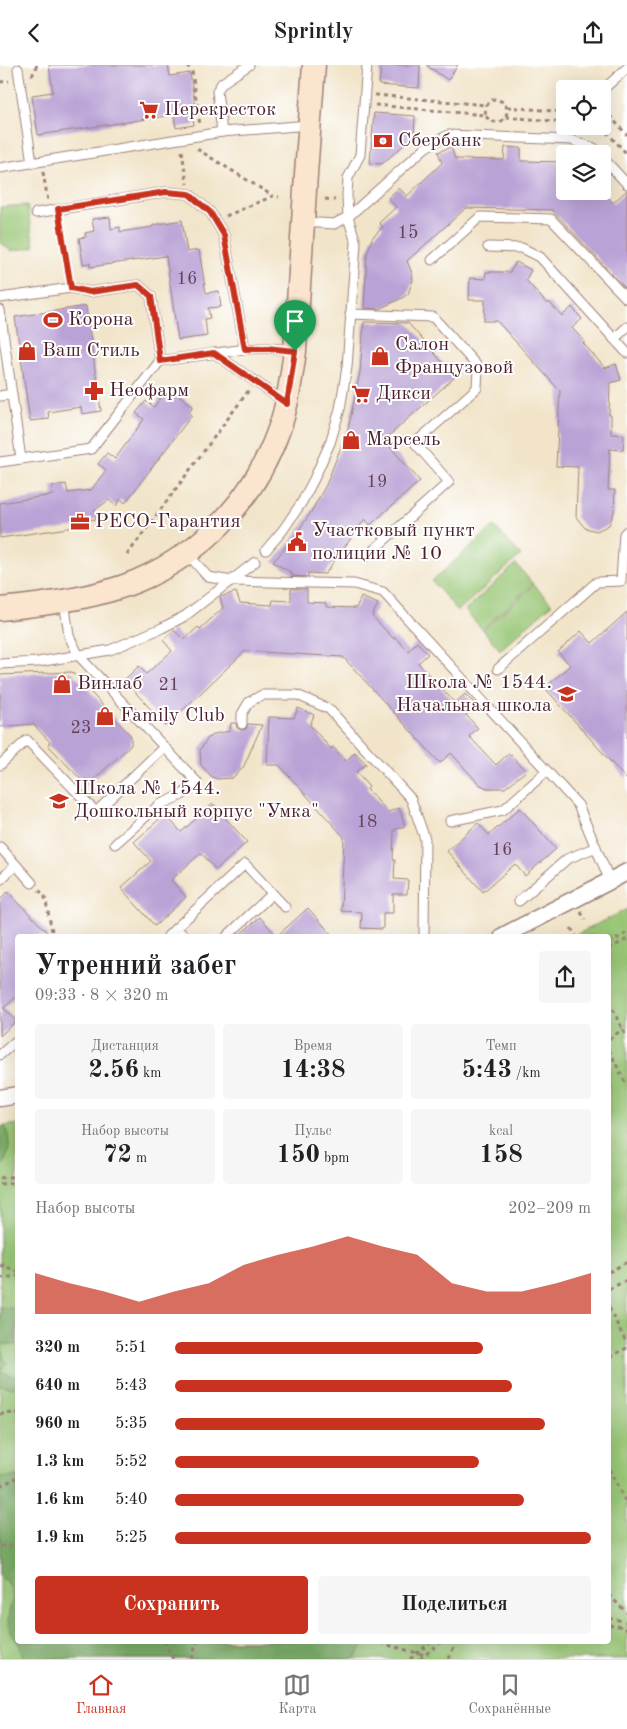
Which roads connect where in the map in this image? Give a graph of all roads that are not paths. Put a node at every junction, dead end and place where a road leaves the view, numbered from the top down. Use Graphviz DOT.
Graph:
graph roads {
  1 [pos="249,65"];
  2 [pos="314,65"];
  3 [pos="367,65"];
  4 [pos="627,68"];
  5 [pos="18,69"];
  6 [pos="611,82"];
  7 [pos="309,125"];
  8 [pos="222,132"];
  9 [pos="586,145"];
  10 [pos="32,163"];
  11 [pos="611,167"];
  12 [pos="0,168"];
  13 [pos="627,184"];
  14 [pos="36,213"];
  15 [pos="348,217"];
  16 [pos="303,222"];
  17 [pos="488,247"];
  18 [pos="432,260"];
  19 [pos="0,298"];
  20 [pos="627,299"];
  21 [pos="0,311"];
  22 [pos="350,315"];
  23 [pos="627,327"];
  24 [pos="614,339"];
  25 [pos="245,349"];
  26 [pos="295,351"];
  27 [pos="214,353"];
  28 [pos="627,353"];
  29 [pos="160,361"];
  30 [pos="12,394"];
  31 [pos="0,395"];
  32 [pos="287,404"];
  33 [pos="21,459"];
  34 [pos="0,462"];
  35 [pos="627,531"];
  36 [pos="266,551"];
  37 [pos="187,553"];
  38 [pos="367,556"];
  39 [pos="255,562"];
  40 [pos="232,581"];
  41 [pos="64,600"];
  42 [pos="0,609"];
  43 [pos="79,656"];
  44 [pos="0,664"];
  45 [pos="498,669"];
  46 [pos="242,724"];
  47 [pos="164,747"];
  48 [pos="0,765"];
  49 [pos="547,771"];
  50 [pos="450,821"];
  51 [pos="114,844"];
  52 [pos="0,847"];
  53 [pos="596,847"];
  54 [pos="16,865"];
  55 [pos="627,872"];
  56 [pos="0,880"];
  57 [pos="610,881"];
  58 [pos="32,883"];
  59 [pos="272,894"];
  60 [pos="519,901"];
  61 [pos="285,907"];
  62 [pos="176,928"];
  63 [pos="170,934"];
  64 [pos="182,934"];
  65 [pos="229,934"];
  66 [pos="424,934"];
  67 [pos="507,934"];
  68 [pos="15,1042"];
  69 [pos="0,1055"];
  70 [pos="15,1096"];
  71 [pos="0,1098"];
  1 -- 8 [label="lane"];
  2 -- 7 [label="main road"];
  3 -- 15 [label="lane"];
  4 -- 6 [label="lane"];
  5 -- 10 [label="lane"];
  7 -- 8 [label="lane"];
  7 -- 16 [label="main road"];
  8 -- 10 [label="lane"];
  9 -- 15 [label="lane"];
  10 -- 12 [label="lane"];
  11 -- 13 [label="lane"];
  14 -- 25 [label="lane"];
  15 -- 16 [label="lane"];
  15 -- 22 [label="lane"];
  16 -- 26 [label="main road"];
  17 -- 24 [label="lane"];
  18 -- 20 [label="lane"];
  19 -- 29 [label="lane"];
  21 -- 30 [label="lane"];
  22 -- 36 [label="lane"];
  22 -- 38 [label="lane"];
  23 -- 24 [label="lane"];
  24 -- 28 [label="lane"];
  25 -- 26 [label="lane"];
  25 -- 27 [label="lane"];
  26 -- 32 [label="main road"];
  27 -- 29 [label="lane"];
  27 -- 32 [label="lane"];
  29 -- 33 [label="lane"];
  30 -- 31 [label="lane"];
  30 -- 33 [label="lane"];
  32 -- 37 [label="main road"];
  33 -- 34 [label="lane"];
  35 -- 45 [label="lane"];
  37 -- 40 [label="lane"];
  37 -- 41 [label="main road"];
  39 -- 40 [label="lane"];
  40 -- 43 [label="lane"];
  40 -- 49 [label="lane"];
  41 -- 42 [label="main road"];
  41 -- 43 [label="lane"];
  43 -- 44 [label="lane"];
  43 -- 47 [label="lane"];
  46 -- 66 [label="lane"];
  47 -- 48 [label="lane"];
  47 -- 51 [label="lane"];
  49 -- 50 [label="lane"];
  49 -- 53 [label="lane"];
  52 -- 54 [label="lane"];
  53 -- 57 [label="lane"];
  53 -- 60 [label="lane"];
  54 -- 56 [label="lane"];
  54 -- 58 [label="lane"];
  55 -- 57 [label="street"];
  57 -- 67 [label="street"];
  59 -- 61 [label="lane"];
  59 -- 62 [label="lane"];
  59 -- 65 [label="lane"];
  62 -- 63 [label="lane"];
  62 -- 64 [label="lane"];
  68 -- 69 [label="lane"];
  70 -- 71 [label="street"];
}
